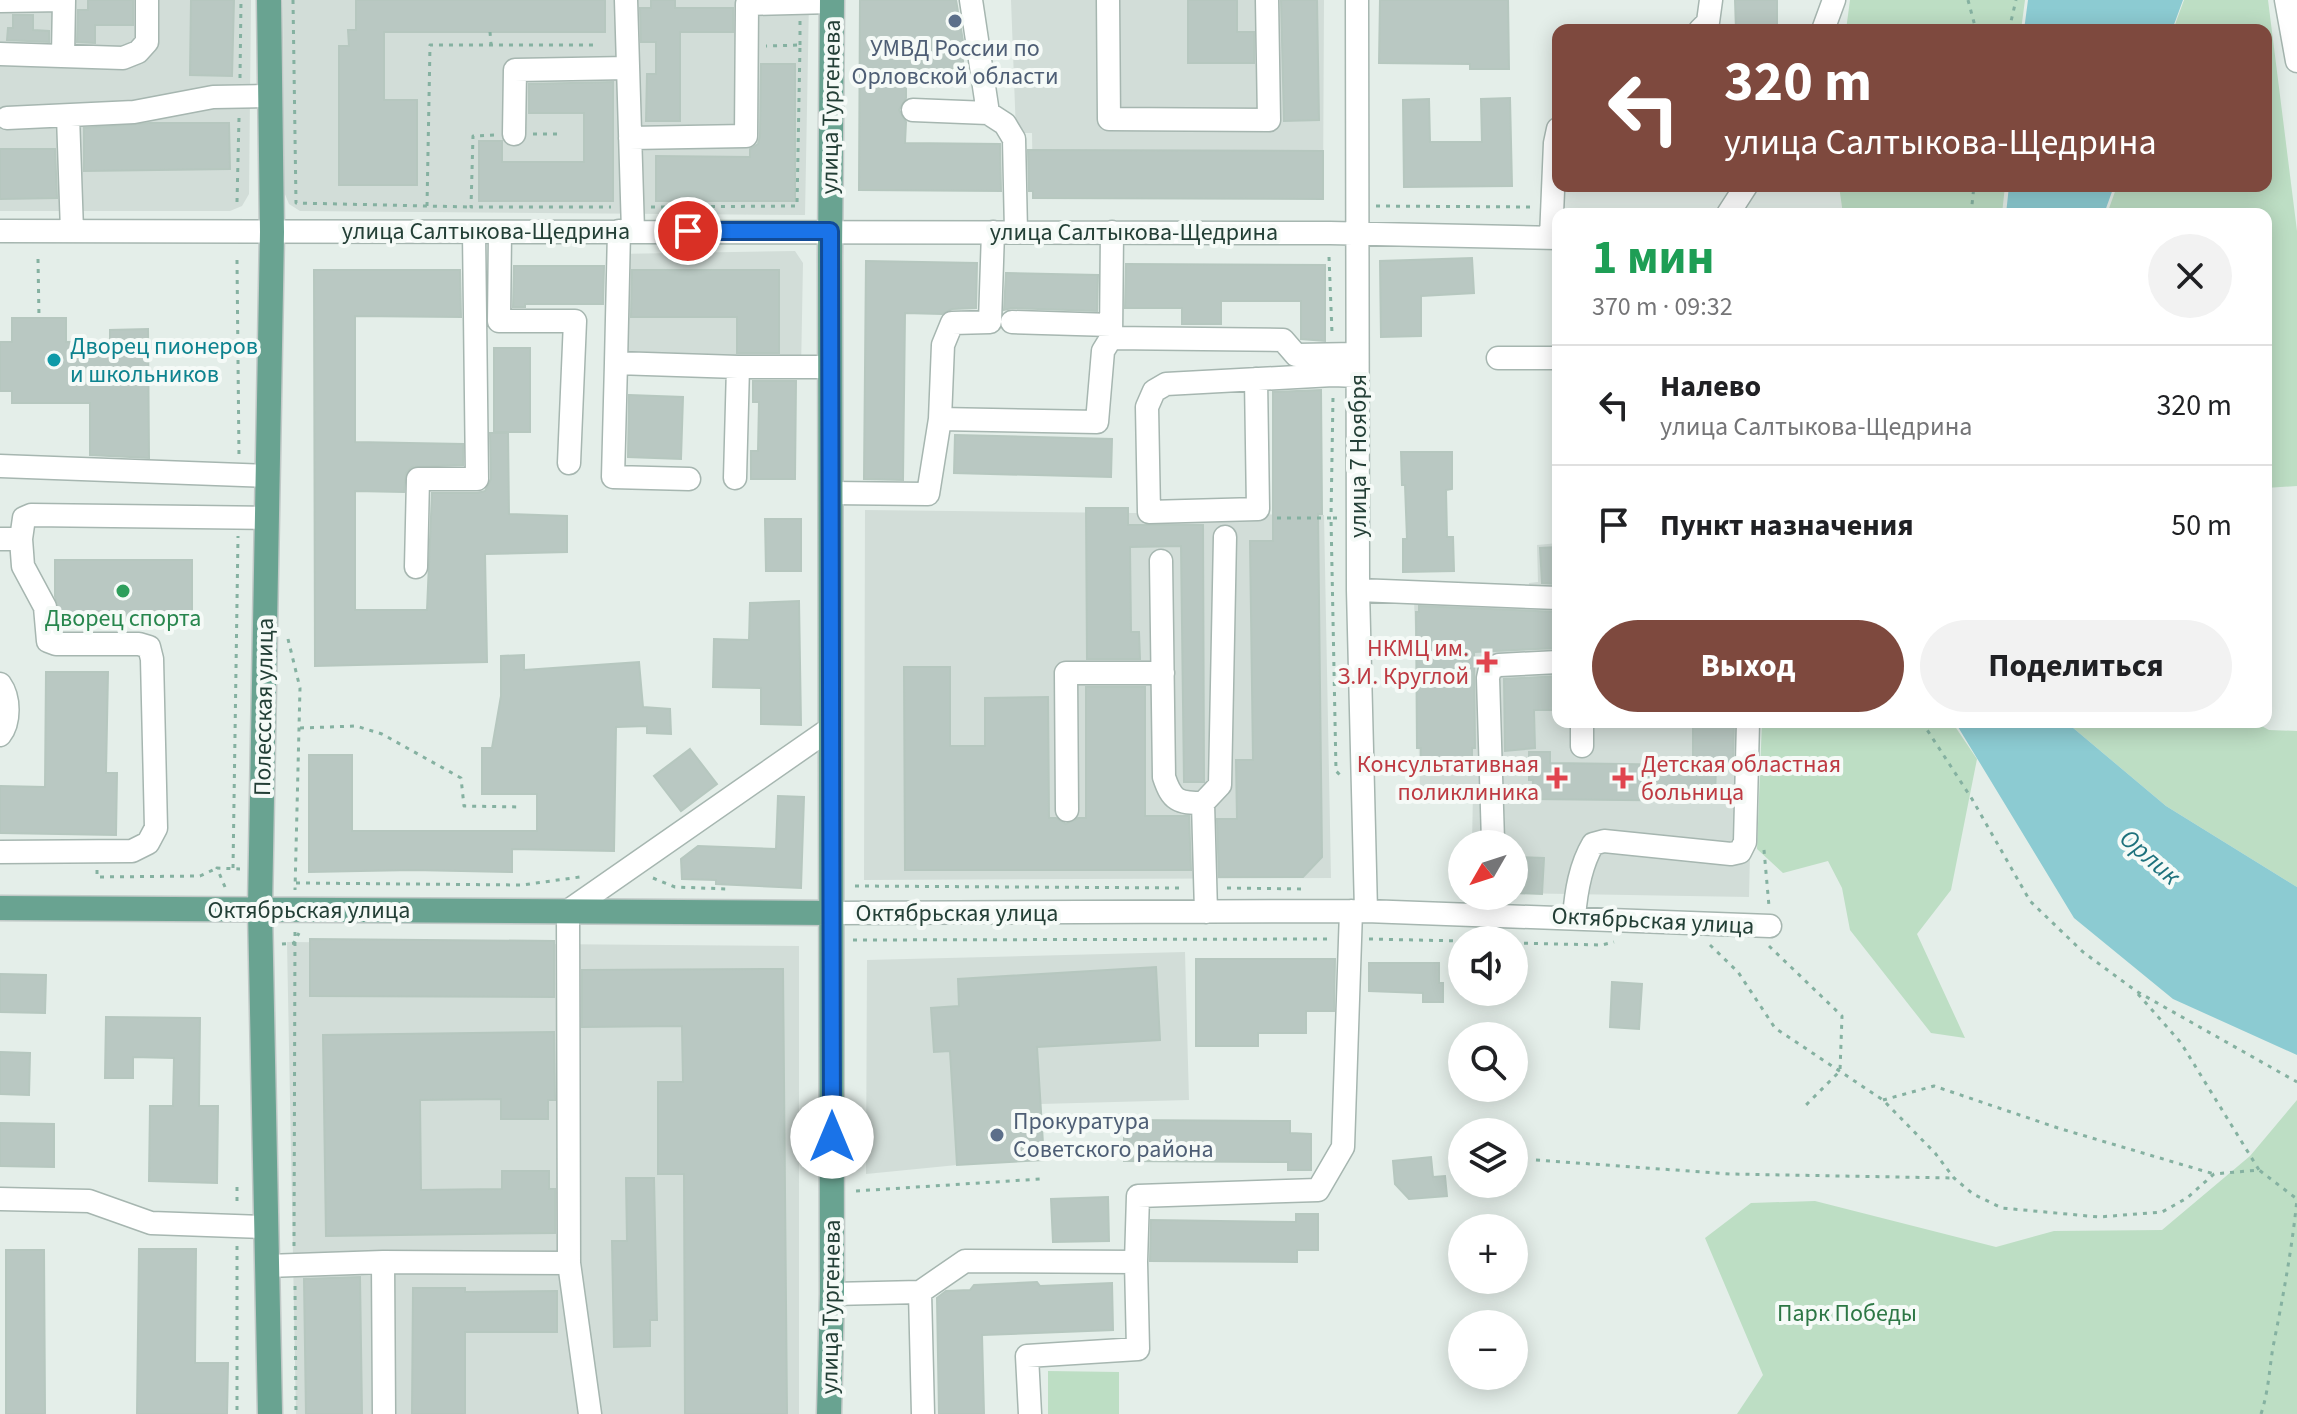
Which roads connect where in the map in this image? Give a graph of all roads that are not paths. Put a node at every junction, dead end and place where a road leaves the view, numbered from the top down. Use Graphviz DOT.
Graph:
graph roads {
  1 [pos="147,0"];
  2 [pos="269,0"];
  3 [pos="626,0"];
  4 [pos="971,0"];
  5 [pos="1108,0"];
  6 [pos="1267,0"];
  7 [pos="1357,0"];
  8 [pos="1711,0"];
  9 [pos="1834,0"];
  10 [pos="2286,0"];
  11 [pos="0,1"];
  12 [pos="832,1"];
  13 [pos="1706,24"];
  14 [pos="1825,24"];
  15 [pos="0,54"];
  16 [pos="63,56"];
  17 [pos="2297,61"];
  18 [pos="628,68"];
  19 [pos="270,96"];
  20 [pos="913,110"];
  21 [pos="988,113"];
  22 [pos="68,116"];
  23 [pos="7,118"];
  24 [pos="514,134"];
  25 [pos="630,138"];
  26 [pos="0,231"];
  27 [pos="72,231"];
  28 [pos="626,231"];
  29 [pos="830,231"];
  30 [pos="272,232"];
  31 [pos="474,232"];
  32 [pos="500,232"];
  33 [pos="993,232"];
  34 [pos="1016,232"];
  35 [pos="1112,232"];
  36 [pos="1356,234"];
  37 [pos="1552,238"];
  38 [pos="1012,322"];
  39 [pos="1111,332"];
  40 [pos="1498,358"];
  41 [pos="1552,358"];
  42 [pos="616,363"];
  43 [pos="1357,365"];
  44 [pos="738,367"];
  45 [pos="830,367"];
  46 [pos="1256,379"];
  47 [pos="940,419"];
  48 [pos="569,463"];
  49 [pos="0,466"];
  50 [pos="267,476"];
  51 [pos="735,478"];
  52 [pos="689,479"];
  53 [pos="830,493"];
  54 [pos="266,518"];
  55 [pos="1225,537"];
  56 [pos="11,539"];
  57 [pos="1161,561"];
  58 [pos="416,567"];
  59 [pos="1358,590"];
  60 [pos="1552,598"];
  61 [pos="1552,662"];
  62 [pos="1163,673"];
  63 [pos="0,684"];
  64 [pos="831,728"];
  65 [pos="1582,728"];
  66 [pos="1748,728"];
  67 [pos="0,735"];
  68 [pos="1582,746"];
  69 [pos="1203,803"];
  70 [pos="1067,810"];
  71 [pos="1493,830"];
  72 [pos="0,852"];
  73 [pos="0,908"];
  74 [pos="260,909"];
  75 [pos="568,911"];
  76 [pos="1358,911"];
  77 [pos="1206,912"];
  78 [pos="831,913"];
  79 [pos="1574,917"];
  80 [pos="1770,926"];
  81 [pos="0,1199"];
  82 [pos="266,1227"];
  83 [pos="383,1262"];
  84 [pos="1136,1262"];
  85 [pos="569,1263"];
  86 [pos="267,1266"];
  87 [pos="920,1292"];
  88 [pos="832,1294"];
  89 [pos="270,1414"];
  90 [pos="384,1414"];
  91 [pos="590,1414"];
  92 [pos="829,1414"];
  93 [pos="923,1414"];
  94 [pos="1030,1414"];
  1 -- 16 [label="street"];
  2 -- 19 [label="main road, Полесская улица"];
  3 -- 18 [label="street"];
  4 -- 21 [label="street"];
  5 -- 6 [label="street"];
  7 -- 36 [label="street, улица 7 Ноября"];
  8 -- 13 [label="street"];
  9 -- 14 [label="street"];
  10 -- 17 [label="street"];
  11 -- 16 [label="street"];
  12 -- 25 [label="street"];
  12 -- 29 [label="main road, улица Тургенева"];
  15 -- 16 [label="street"];
  18 -- 24 [label="street"];
  18 -- 25 [label="street"];
  19 -- 22 [label="street"];
  19 -- 30 [label="main road, Полесская улица"];
  20 -- 21 [label="street"];
  21 -- 34 [label="street"];
  22 -- 23 [label="street"];
  22 -- 27 [label="street"];
  25 -- 28 [label="street"];
  26 -- 27 [label="street, улица Салтыкова-Щедрина"];
  27 -- 30 [label="street, улица Салтыкова-Щедрина"];
  28 -- 29 [label="street, улица Салтыкова-Щедрина"];
  28 -- 32 [label="street, улица Салтыкова-Щедрина"];
  28 -- 42 [label="street"];
  29 -- 33 [label="street, улица Салтыкова-Щедрина"];
  29 -- 45 [label="main road, улица Тургенева"];
  30 -- 31 [label="street, улица Салтыкова-Щедрина"];
  30 -- 50 [label="main road, Полесская улица"];
  31 -- 32 [label="street, улица Салтыкова-Щедрина"];
  31 -- 58 [label="street"];
  32 -- 48 [label="street"];
  33 -- 34 [label="street, улица Салтыкова-Щедрина"];
  33 -- 47 [label="street"];
  34 -- 35 [label="street, улица Салтыкова-Щедрина"];
  35 -- 36 [label="street, улица Салтыкова-Щедрина"];
  35 -- 39 [label="street"];
  36 -- 37 [label="street, улица Салтыкова-Щедрина"];
  36 -- 43 [label="street, улица 7 Ноября"];
  38 -- 39 [label="street"];
  39 -- 43 [label="street"];
  39 -- 47 [label="street"];
  40 -- 41 [label="street"];
  42 -- 44 [label="street"];
  42 -- 52 [label="street"];
  43 -- 46 [label="street"];
  43 -- 59 [label="street, улица 7 Ноября"];
  44 -- 45 [label="street"];
  44 -- 51 [label="street"];
  45 -- 53 [label="main road, улица Тургенева"];
  46 -- 46 [label="street"];
  47 -- 53 [label="street"];
  49 -- 50 [label="street"];
  50 -- 54 [label="main road, Полесская улица"];
  53 -- 64 [label="main road, улица Тургенева"];
  54 -- 56 [label="street"];
  54 -- 74 [label="main road, Полесская улица"];
  55 -- 69 [label="street"];
  56 -- 72 [label="street"];
  57 -- 62 [label="street"];
  59 -- 60 [label="street"];
  59 -- 76 [label="street, улица 7 Ноября"];
  61 -- 71 [label="street"];
  62 -- 69 [label="street"];
  62 -- 70 [label="street"];
  63 -- 67 [label="street"];
  64 -- 75 [label="street"];
  64 -- 78 [label="main road, улица Тургенева"];
  65 -- 68 [label="street"];
  66 -- 79 [label="street"];
  69 -- 77 [label="street"];
  73 -- 74 [label="main road, Октябрьская улица"];
  74 -- 75 [label="main road, Октябрьская улица"];
  74 -- 82 [label="main road, Полесская улица"];
  75 -- 78 [label="main road, Октябрьская улица"];
  75 -- 85 [label="street"];
  76 -- 77 [label="street, Октябрьская улица"];
  76 -- 79 [label="street, Октябрьская улица"];
  76 -- 84 [label="street, улица 7 Ноября"];
  77 -- 78 [label="street, Октябрьская улица"];
  78 -- 88 [label="main road, улица Тургенева"];
  79 -- 80 [label="street, Октябрьская улица"];
  81 -- 82 [label="street"];
  82 -- 86 [label="main road, Полесская улица"];
  83 -- 85 [label="street"];
  83 -- 86 [label="street"];
  83 -- 90 [label="street"];
  84 -- 87 [label="street"];
  84 -- 94 [label="street"];
  85 -- 91 [label="street"];
  86 -- 89 [label="main road, Полесская улица"];
  87 -- 88 [label="street"];
  87 -- 93 [label="street"];
  88 -- 92 [label="main road, улица Тургенева"];
}
